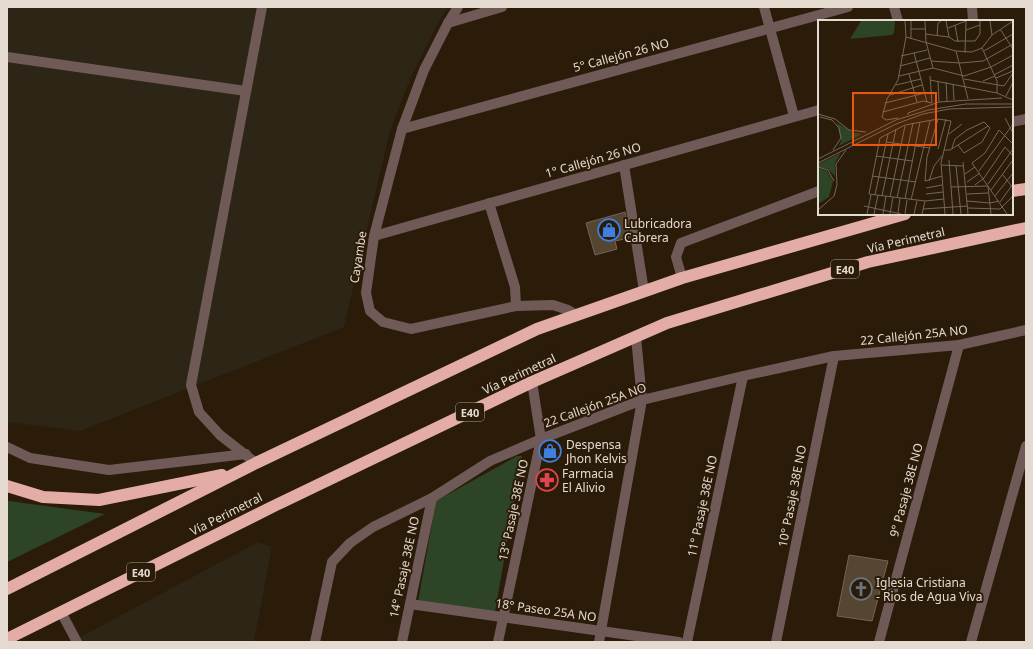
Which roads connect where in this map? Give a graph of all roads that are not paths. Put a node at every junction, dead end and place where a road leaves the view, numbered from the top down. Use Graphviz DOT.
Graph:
graph roads {
  1 [pos="262,7"];
  2 [pos="458,7"];
  3 [pos="502,7"];
  4 [pos="764,7"];
  5 [pos="848,7"];
  6 [pos="894,7"];
  7 [pos="972,7"];
  8 [pos="898,20"];
  9 [pos="973,20"];
  10 [pos="448,23"];
  11 [pos="770,28"];
  12 [pos="7,57"];
  13 [pos="246,91"];
  14 [pos="818,110"];
  15 [pos="794,116"];
  16 [pos="1026,118"];
  17 [pos="1013,122"];
  18 [pos="402,128"];
  19 [pos="624,165"];
  20 [pos="1026,189"];
  21 [pos="818,191"];
  22 [pos="1013,191"];
  23 [pos="490,203"];
  24 [pos="902,215"];
  25 [pos="1026,228"];
  26 [pos="374,236"];
  27 [pos="682,278"];
  28 [pos="644,291"];
  29 [pos="516,306"];
  30 [pos="576,316"];
  31 [pos="1026,330"];
  32 [pos="636,337"];
  33 [pos="959,345"];
  34 [pos="834,356"];
  35 [pos="743,376"];
  36 [pos="532,382"];
  37 [pos="642,400"];
  38 [pos="541,439"];
  39 [pos="1026,446"];
  40 [pos="7,447"];
  41 [pos="246,454"];
  42 [pos="256,463"];
  43 [pos="237,472"];
  44 [pos="7,486"];
  45 [pos="432,498"];
  46 [pos="7,589"];
  47 [pos="410,604"];
  48 [pos="61,612"];
  49 [pos="504,617"];
  50 [pos="601,631"];
  51 [pos="7,639"];
  52 [pos="77,642"];
  53 [pos="315,642"];
  54 [pos="402,642"];
  55 [pos="498,642"];
  56 [pos="599,642"];
  57 [pos="679,642"];
  58 [pos="687,642"];
  59 [pos="776,642"];
  60 [pos="879,642"];
  61 [pos="972,642"];
  1 -- 13 [label="street"];
  2 -- 10 [label="street, Cayambe"];
  3 -- 10 [label="street"];
  4 -- 11 [label="street"];
  5 -- 11 [label="street, 5° Callejón 26 NO"];
  6 -- 8 [label="street"];
  7 -- 9 [label="street"];
  10 -- 18 [label="street, Cayambe"];
  11 -- 15 [label="street"];
  11 -- 18 [label="street, 5° Callejón 26 NO"];
  12 -- 13 [label="street"];
  13 -- 41 [label="street"];
  14 -- 15 [label="street, 1° Callejón 26 NO"];
  15 -- 19 [label="street, 1° Callejón 26 NO"];
  16 -- 17 [label="street"];
  18 -- 26 [label="street, Cayambe"];
  19 -- 23 [label="street, 1° Callejón 26 NO"];
  19 -- 28 [label="street"];
  20 -- 22 [label="highway"];
  21 -- 27 [label="street"];
  23 -- 26 [label="street, 1° Callejón 26 NO"];
  23 -- 29 [label="street"];
  24 -- 27 [label="highway, Vía Perimetral"];
  25 -- 32 [label="highway, Vía Perimetral / E40"];
  26 -- 29 [label="street, Cayambe"];
  27 -- 28 [label="highway, Vía Perimetral"];
  28 -- 30 [label="highway, Vía Perimetral"];
  29 -- 30 [label="street, Cayambe"];
  30 -- 42 [label="highway, Vía Perimetral"];
  31 -- 33 [label="street, 22 Callejón 25A NO"];
  32 -- 36 [label="highway, Vía Perimetral / E40"];
  32 -- 37 [label="street"];
  33 -- 34 [label="street, 22 Callejón 25A NO"];
  33 -- 60 [label="street, 9° Pasaje 38E NO"];
  34 -- 35 [label="street, 22 Callejón 25A NO"];
  34 -- 59 [label="street, 10° Pasaje 38E NO"];
  35 -- 37 [label="street, 22 Callejón 25A NO"];
  35 -- 58 [label="street, 11° Pasaje 38E NO"];
  36 -- 38 [label="street, 13° Pasaje 38E NO"];
  36 -- 48 [label="highway, Vía Perimetral / E40"];
  37 -- 38 [label="street, 22 Callejón 25A NO"];
  37 -- 50 [label="street"];
  38 -- 45 [label="street, 22 Callejón 25A NO"];
  38 -- 49 [label="street, 13° Pasaje 38E NO"];
  39 -- 61 [label="street"];
  40 -- 41 [label="street"];
  41 -- 42 [label="street"];
  42 -- 43 [label="highway, Vía Perimetral"];
  43 -- 44 [label="highway"];
  43 -- 46 [label="highway, Vía Perimetral"];
  45 -- 47 [label="street, 14° Pasaje 38E NO"];
  45 -- 53 [label="street, 22 Callejón 25A NO"];
  47 -- 49 [label="street, 18° Paseo 25A NO"];
  47 -- 54 [label="street, 14° Pasaje 38E NO"];
  48 -- 51 [label="highway, Vía Perimetral / E40"];
  48 -- 52 [label="street"];
  49 -- 50 [label="street, 18° Paseo 25A NO"];
  49 -- 55 [label="street, 13° Pasaje 38E NO"];
  50 -- 56 [label="street"];
  50 -- 57 [label="street, 18° Paseo 25A NO"];
}
